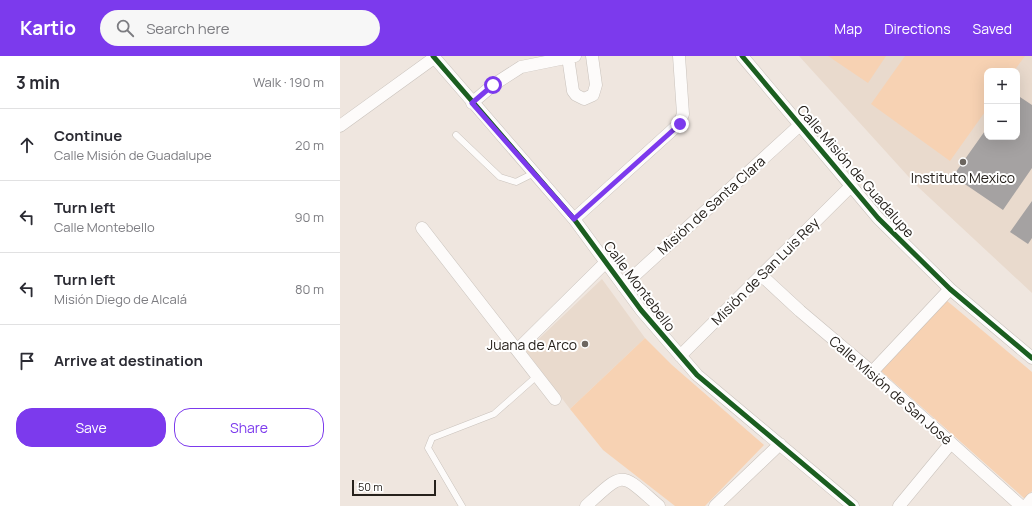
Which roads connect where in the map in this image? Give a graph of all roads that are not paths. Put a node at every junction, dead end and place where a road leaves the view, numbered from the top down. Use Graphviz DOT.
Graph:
graph roads {
  1 [pos="572,56"];
  2 [pos="592,56"];
  3 [pos="679,56"];
  4 [pos="742,56"];
  5 [pos="433,57"];
  6 [pos="472,103"];
  7 [pos="800,125"];
  8 [pos="340,126"];
  9 [pos="456,135"];
  10 [pos="534,173"];
  11 [pos="850,186"];
  12 [pos="574,219"];
  13 [pos="422,228"];
  14 [pos="606,262"];
  15 [pos="761,276"];
  16 [pos="623,286"];
  17 [pos="950,289"];
  18 [pos="516,350"];
  19 [pos="680,356"];
  20 [pos="1032,358"];
  21 [pos="872,372"];
  22 [pos="537,376"];
  23 [pos="555,399"];
  24 [pos="951,443"];
  25 [pos="780,444"];
  26 [pos="1032,500"];
  27 [pos="462,506"];
  28 [pos="586,506"];
  29 [pos="659,506"];
  30 [pos="715,506"];
  31 [pos="853,506"];
  32 [pos="899,506"];
  33 [pos="1021,506"];
  34 [pos="1026,506"];
  1 -- 2 [label="street"];
  1 -- 6 [label="street"];
  3 -- 12 [label="street"];
  4 -- 7 [label="street, Calle Misión de Guadalupe"];
  5 -- 6 [label="street, Calle Montebello"];
  5 -- 8 [label="street"];
  6 -- 10 [label="street, Calle Montebello"];
  7 -- 11 [label="street, Calle Misión de Guadalupe"];
  7 -- 16 [label="street, Misión de Santa Clara"];
  9 -- 10 [label="lane"];
  10 -- 12 [label="street, Calle Montebello"];
  11 -- 15 [label="street, Misión de San Luis Rey"];
  11 -- 17 [label="street, Calle Misión de Guadalupe"];
  12 -- 14 [label="street, Calle Montebello"];
  13 -- 18 [label="street"];
  14 -- 16 [label="street, Calle Montebello"];
  14 -- 18 [label="street"];
  15 -- 19 [label="street, Misión de San Luis Rey"];
  15 -- 21 [label="street, Calle Misión de San José"];
  16 -- 19 [label="street, Calle Montebello"];
  17 -- 20 [label="street, Calle Misión de Guadalupe"];
  17 -- 21 [label="street"];
  18 -- 22 [label="street"];
  19 -- 25 [label="street, Calle Montebello"];
  21 -- 24 [label="street, Calle Misión de San José"];
  22 -- 23 [label="street"];
  22 -- 27 [label="lane"];
  24 -- 32 [label="street"];
  24 -- 33 [label="street, Calle Misión de San José"];
  25 -- 30 [label="street"];
  25 -- 31 [label="street, Calle Montebello"];
  26 -- 34 [label="street"];
  28 -- 29 [label="street"];
}
